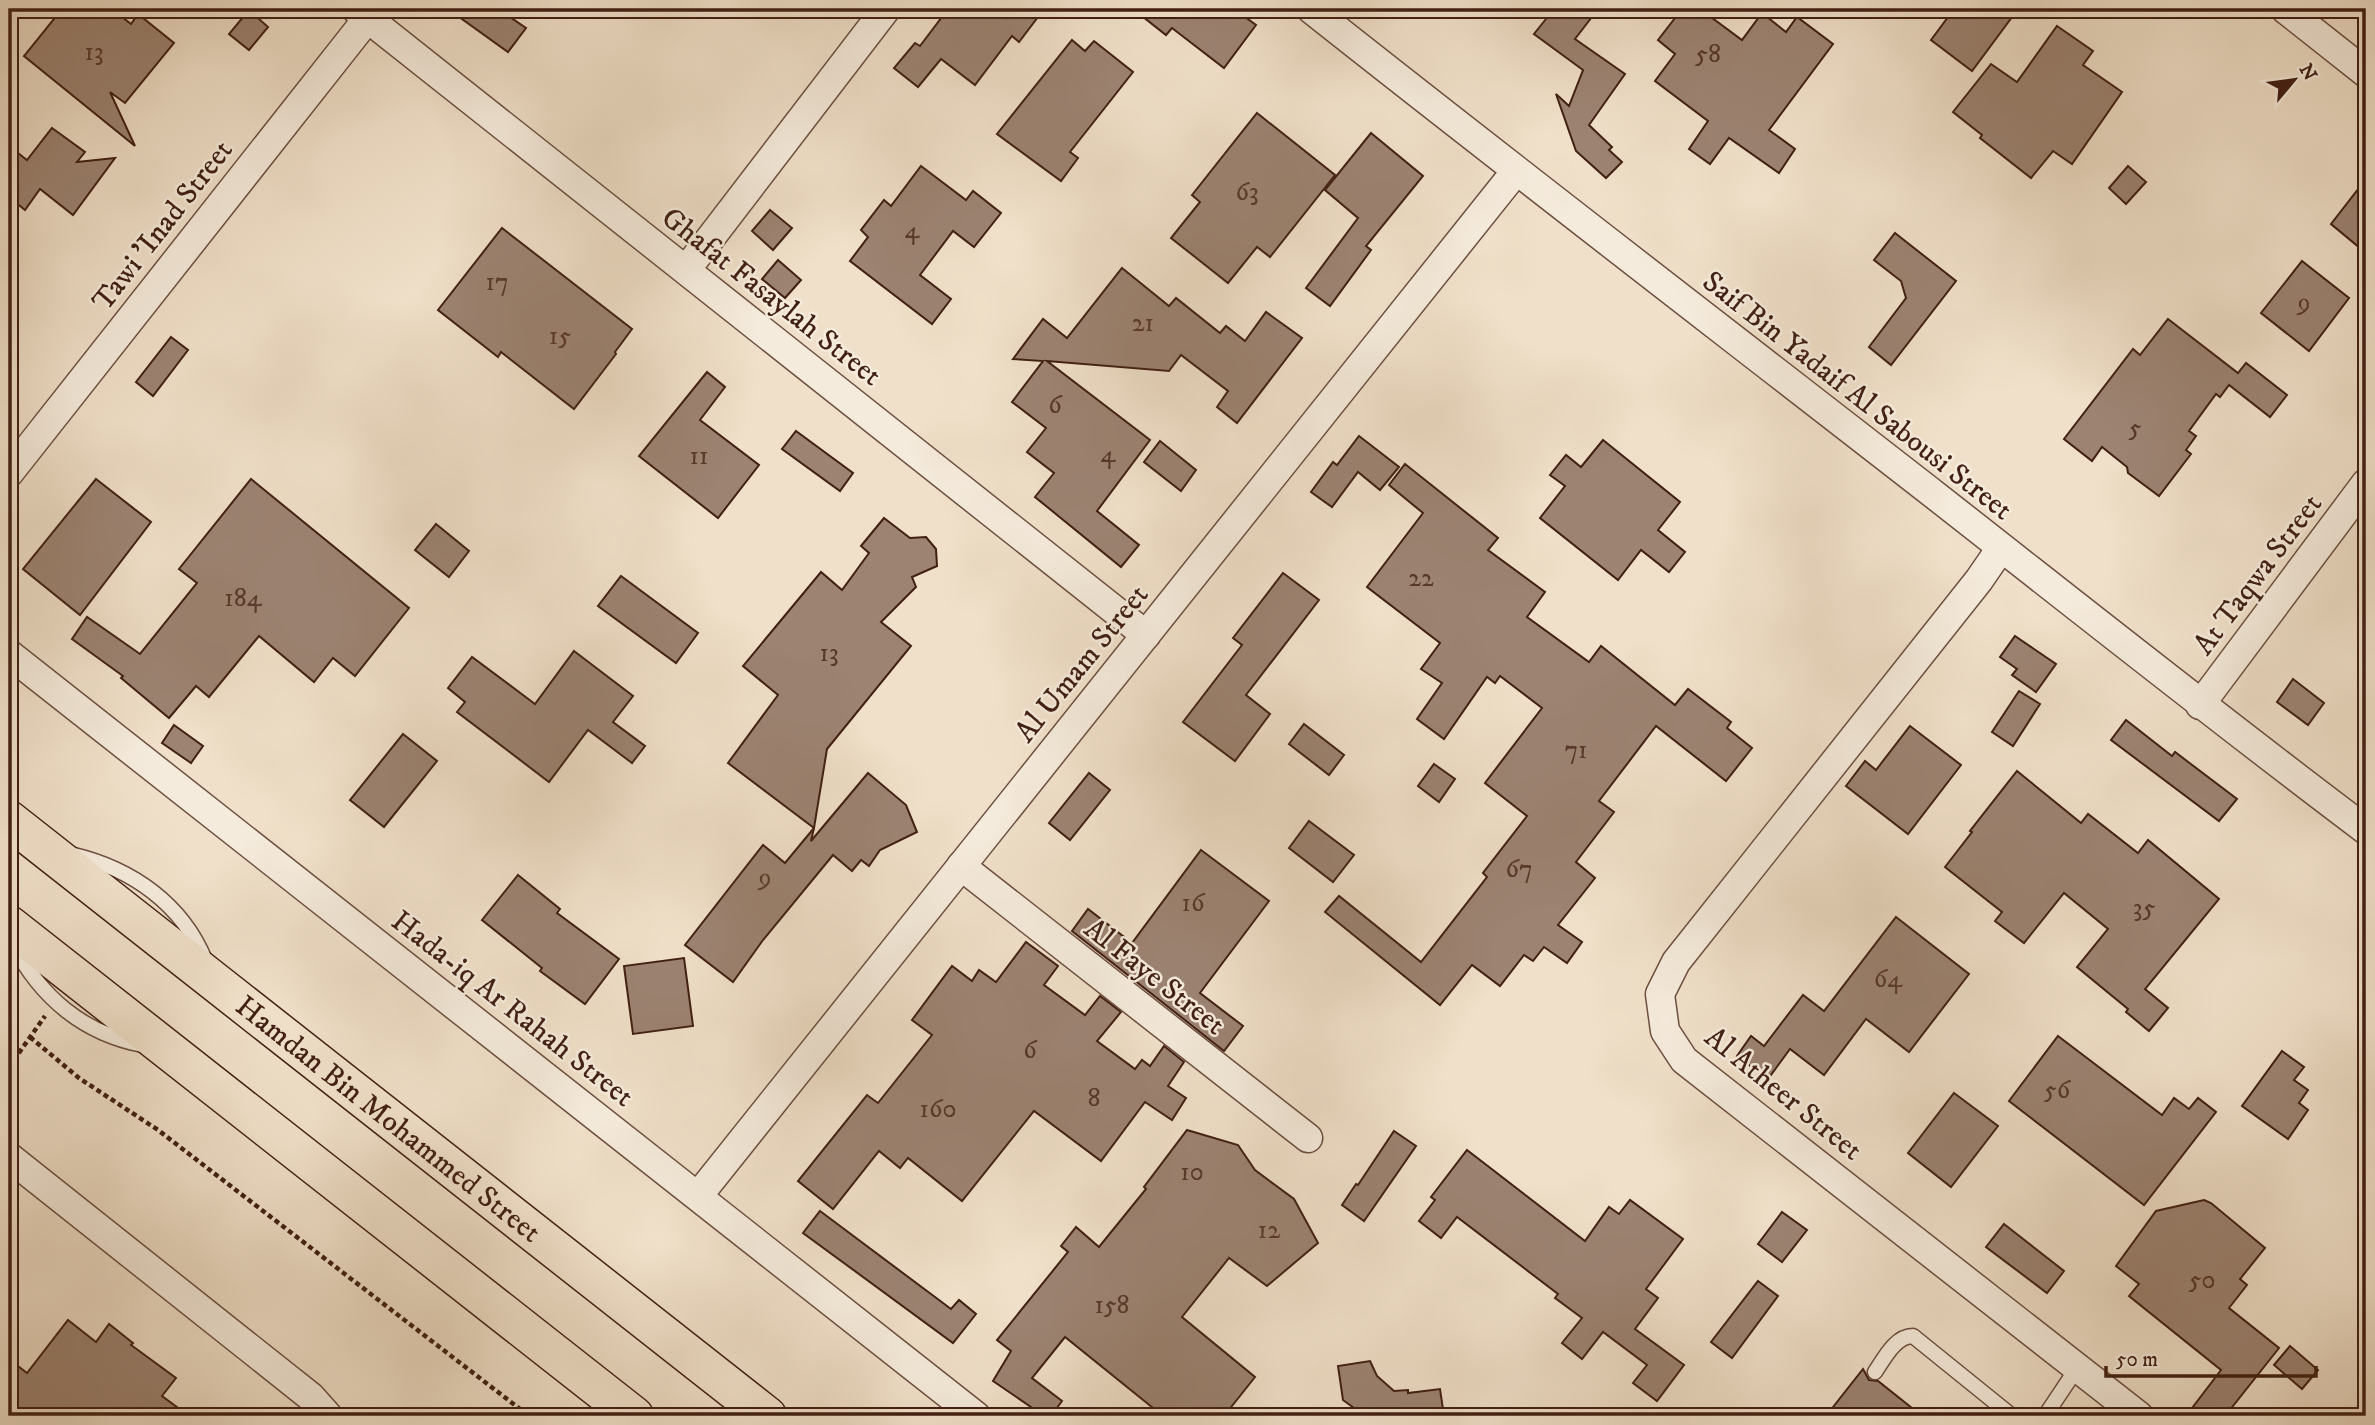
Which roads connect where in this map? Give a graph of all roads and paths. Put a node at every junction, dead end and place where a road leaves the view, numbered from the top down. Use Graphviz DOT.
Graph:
graph roads {
  1 [pos="886,9"];
  2 [pos="1311,9"];
  3 [pos="2285,9"];
  4 [pos="362,14"];
  5 [pos="2366,73"];
  6 [pos="1516,172"];
  7 [pos="685,270"];
  8 [pos="9,473"];
  9 [pos="2366,484"];
  10 [pos="2001,548"];
  11 [pos="1146,635"];
  12 [pos="9,654"];
  13 [pos="2200,705"];
  14 [pos="9,820"];
  15 [pos="2366,830"];
  16 [pos="961,866"];
  17 [pos="9,925"];
  18 [pos="9,936"];
  19 [pos="55,1002"];
  20 [pos="30,1037"];
  21 [pos="166,1049"];
  22 [pos="9,1066"];
  23 [pos="1308,1138"];
  24 [pos="9,1157"];
  25 [pos="698,1196"];
  26 [pos="2077,1368"];
  27 [pos="1875,1372"];
  28 [pos="328,1416"];
  29 [pos="529,1416"];
  30 [pos="634,1416"];
  31 [pos="767,1416"];
  32 [pos="976,1416"];
  33 [pos="2012,1416"];
  34 [pos="2045,1416"];
  35 [pos="2139,1416"];
  1 -- 7 [label="street"];
  2 -- 6 [label="street, Saif Bin Yadaif Al Sabousi Street"];
  3 -- 5 [label="street"];
  4 -- 7 [label="street, Ghafat Fasaylah Street"];
  4 -- 8 [label="street, Tawi 'Inad Street"];
  6 -- 10 [label="street, Saif Bin Yadaif Al Sabousi Street"];
  6 -- 11 [label="street, Al Umam Street"];
  7 -- 11 [label="street, Ghafat Fasaylah Street"];
  9 -- 13 [label="street, At Taqwa Street"];
  10 -- 13 [label="street, Saif Bin Yadaif Al Sabousi Street"];
  10 -- 26 [label="street, Al Atheer Street"];
  11 -- 16 [label="street, Al Umam Street"];
  12 -- 25 [label="street, Hada-iq Ar Rahah Street"];
  13 -- 15 [label="street, Saif Bin Yadaif Al Sabousi Street"];
  14 -- 31 [label="main road, Hamdan Bin Mohammed Street"];
  16 -- 23 [label="street, Al Faye Street"];
  16 -- 25 [label="street, Al Umam Street"];
  17 -- 21 [label="main road"];
  18 -- 19 [label="lane"];
  19 -- 20 [label="path"];
  19 -- 21 [label="lane"];
  20 -- 22 [label="path"];
  20 -- 29 [label="path"];
  21 -- 30 [label="main road"];
  24 -- 28 [label="street"];
  25 -- 32 [label="street, Hada-iq Ar Rahah Street"];
  26 -- 34 [label="lane"];
  26 -- 35 [label="street, Al Atheer Street"];
  27 -- 33 [label="lane"];
}
